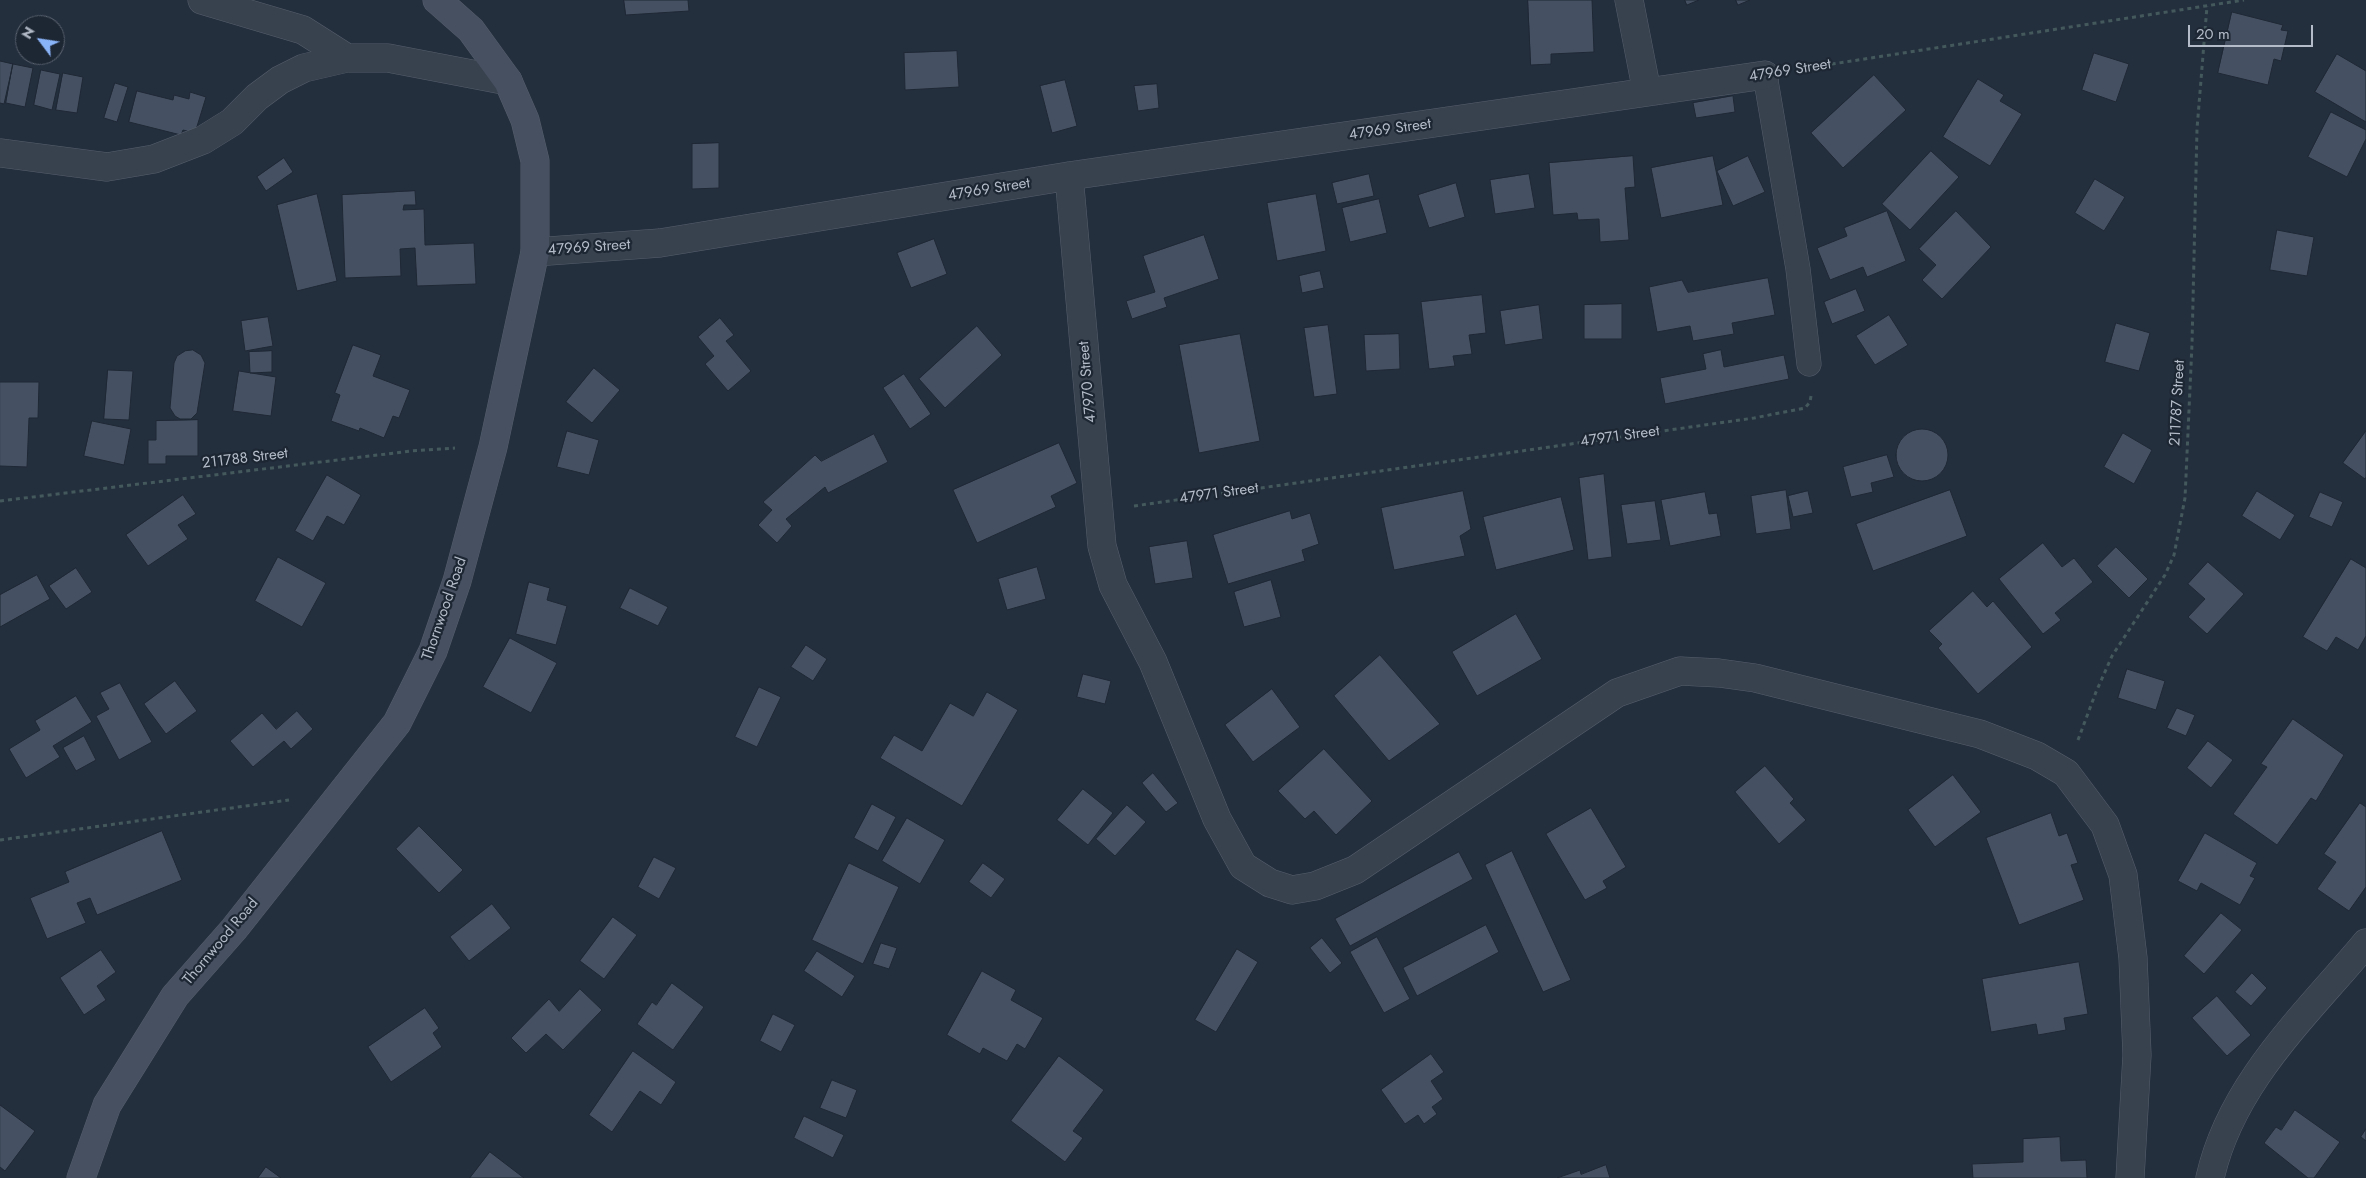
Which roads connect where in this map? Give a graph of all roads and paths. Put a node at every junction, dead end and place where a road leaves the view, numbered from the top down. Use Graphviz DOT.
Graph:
graph roads {
  1 [pos="202,0"];
  2 [pos="437,0"];
  3 [pos="1630,0"];
  4 [pos="2244,0"];
  5 [pos="2208,6"];
  6 [pos="347,58"];
  7 [pos="1765,74"];
  8 [pos="508,81"];
  9 [pos="1647,92"];
  10 [pos="0,153"];
  11 [pos="1070,176"];
  12 [pos="535,252"];
  13 [pos="1809,364"];
  14 [pos="493,446"];
  15 [pos="0,501"];
  16 [pos="1099,510"];
  17 [pos="2066,773"];
  18 [pos="340,793"];
  19 [pos="0,840"];
  20 [pos="2366,943"];
  21 [pos="81,1178"];
  22 [pos="2130,1178"];
  23 [pos="2210,1178"];
  1 -- 6 [label="street"];
  2 -- 8 [label="street, Thornwood Road"];
  3 -- 9 [label="street"];
  4 -- 5 [label="path, 47969 Street"];
  5 -- 7 [label="path, 47969 Street"];
  5 -- 17 [label="path, 211787 Street"];
  6 -- 8 [label="street"];
  6 -- 10 [label="street"];
  7 -- 9 [label="street, 47969 Street"];
  7 -- 13 [label="lane"];
  8 -- 12 [label="street, Thornwood Road"];
  9 -- 11 [label="street, 47969 Street"];
  11 -- 12 [label="street, 47969 Street"];
  11 -- 16 [label="street, 47970 Street"];
  12 -- 14 [label="street, Thornwood Road"];
  13 -- 16 [label="path, 47971 Street"];
  14 -- 15 [label="path, 211788 Street"];
  14 -- 18 [label="street, Thornwood Road"];
  16 -- 17 [label="street, 47970 Street"];
  17 -- 22 [label="street"];
  18 -- 19 [label="path"];
  18 -- 21 [label="street, Thornwood Road"];
  20 -- 23 [label="street"];
}
